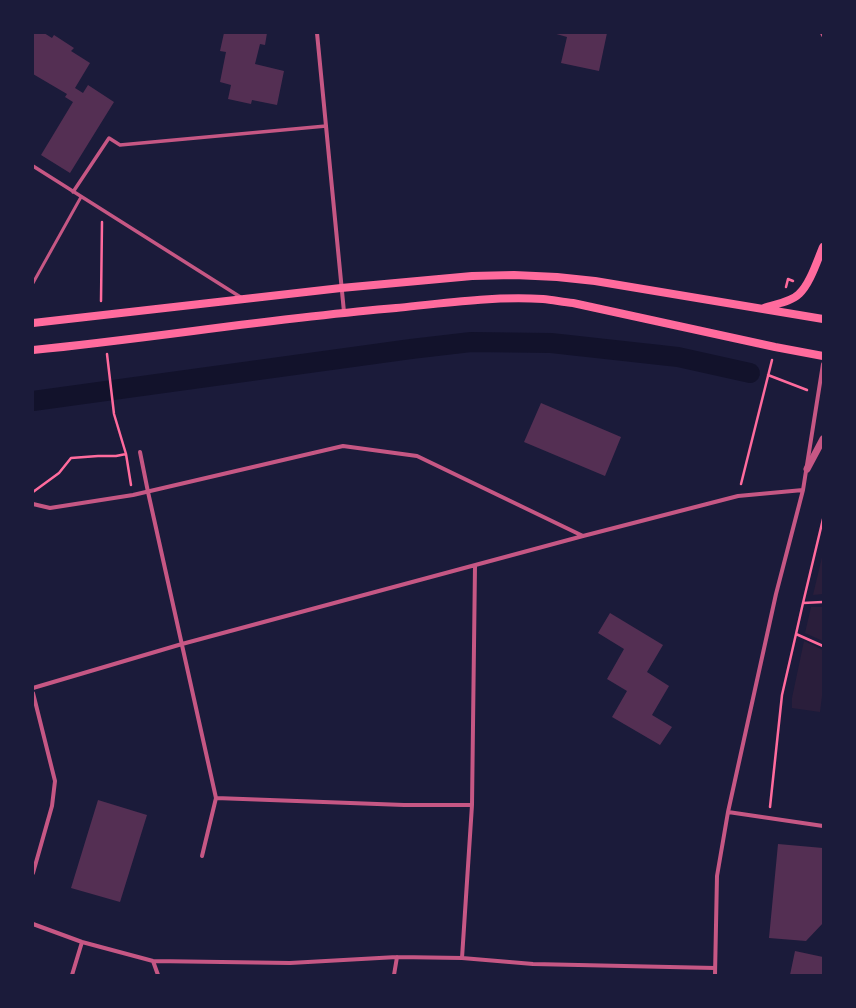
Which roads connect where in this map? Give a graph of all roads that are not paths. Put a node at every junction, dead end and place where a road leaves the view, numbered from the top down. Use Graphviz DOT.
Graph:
graph roads {
  1 [pos="317,33"];
  2 [pos="326,126"];
  3 [pos="33,166"];
  4 [pos="73,192"];
  5 [pos="81,197"];
  6 [pos="823,246"];
  7 [pos="33,283"];
  8 [pos="342,288"];
  9 [pos="245,300"];
  10 [pos="762,308"];
  11 [pos="344,312"];
  12 [pos="823,319"];
  13 [pos="33,323"];
  14 [pos="33,350"];
  15 [pos="823,356"];
  16 [pos="823,364"];
  17 [pos="823,439"];
  18 [pos="140,452"];
  19 [pos="807,469"];
  20 [pos="803,490"];
  21 [pos="148,492"];
  22 [pos="33,504"];
  23 [pos="583,536"];
  24 [pos="475,566"];
  25 [pos="182,644"];
  26 [pos="33,688"];
  27 [pos="33,693"];
  28 [pos="216,798"];
  29 [pos="472,805"];
  30 [pos="728,812"];
  31 [pos="823,826"];
  32 [pos="202,856"];
  33 [pos="33,873"];
  34 [pos="33,924"];
  35 [pos="82,942"];
  36 [pos="397,957"];
  37 [pos="462,958"];
  38 [pos="153,961"];
  39 [pos="715,968"];
  40 [pos="72,975"];
  41 [pos="158,975"];
  42 [pos="394,975"];
  43 [pos="715,975"];
  1 -- 2 [label="street"];
  2 -- 4 [label="street"];
  2 -- 8 [label="street"];
  3 -- 4 [label="street"];
  4 -- 5 [label="street"];
  5 -- 7 [label="lane"];
  5 -- 9 [label="street"];
  6 -- 10 [label="main road"];
  8 -- 9 [label="main road"];
  8 -- 10 [label="main road"];
  8 -- 11 [label="street"];
  9 -- 13 [label="main road"];
  10 -- 12 [label="main road"];
  11 -- 14 [label="main road"];
  11 -- 15 [label="main road"];
  16 -- 19 [label="street"];
  17 -- 19 [label="street"];
  18 -- 21 [label="street"];
  19 -- 20 [label="street"];
  20 -- 23 [label="street"];
  20 -- 30 [label="street"];
  21 -- 22 [label="street"];
  21 -- 23 [label="street"];
  21 -- 25 [label="street"];
  23 -- 24 [label="street"];
  24 -- 25 [label="street"];
  24 -- 29 [label="street"];
  25 -- 26 [label="street"];
  25 -- 28 [label="street"];
  27 -- 33 [label="street"];
  28 -- 29 [label="street"];
  28 -- 32 [label="street"];
  29 -- 37 [label="street"];
  30 -- 31 [label="street"];
  30 -- 39 [label="street"];
  34 -- 35 [label="street"];
  35 -- 38 [label="street"];
  35 -- 40 [label="street"];
  36 -- 37 [label="street"];
  36 -- 38 [label="street"];
  36 -- 42 [label="street"];
  37 -- 39 [label="street"];
  38 -- 41 [label="street"];
  39 -- 43 [label="street"];
}
